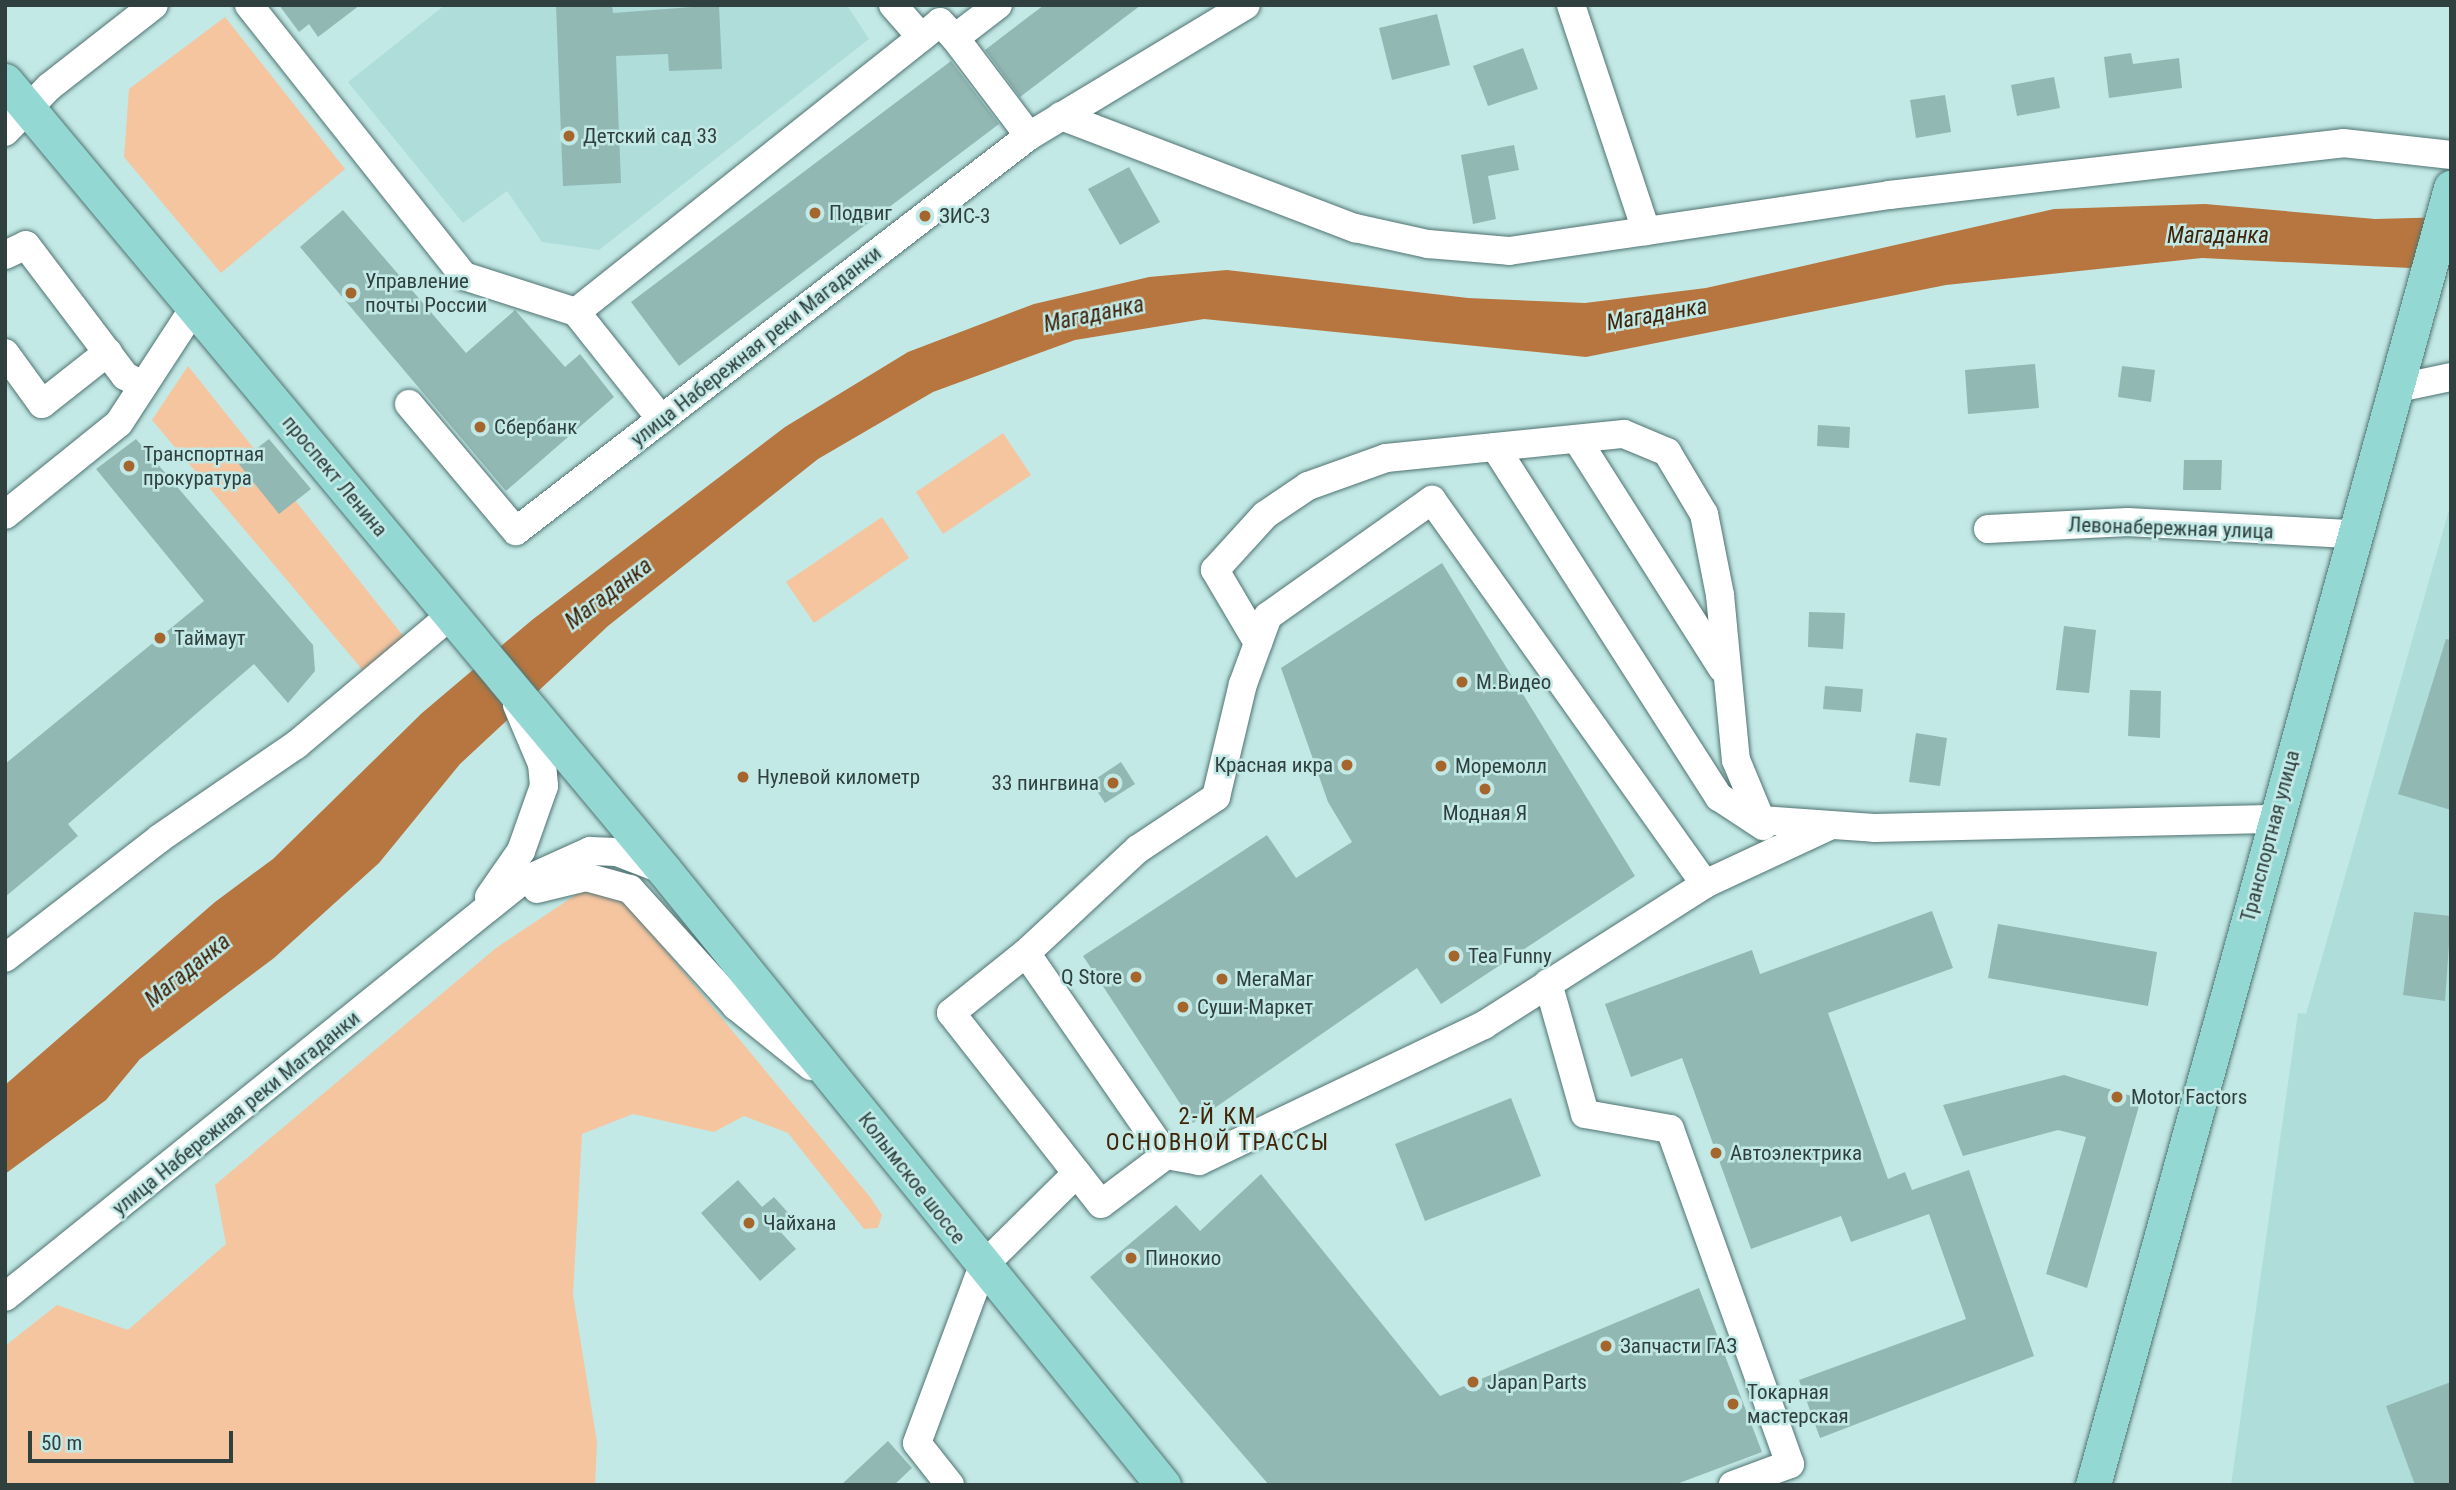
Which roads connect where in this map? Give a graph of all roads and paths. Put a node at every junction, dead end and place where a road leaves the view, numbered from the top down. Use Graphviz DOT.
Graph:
graph roads {
  1 [pos="154,5"];
  2 [pos="249,5"];
  3 [pos="893,5"];
  4 [pos="998,5"];
  5 [pos="1246,5"];
  6 [pos="1571,5"];
  7 [pos="921,37"];
  8 [pos="955,38"];
  9 [pos="5,81"];
  10 [pos="1061,117"];
  11 [pos="17,121"];
  12 [pos="1029,136"];
  13 [pos="2451,155"];
  14 [pos="2451,188"];
  15 [pos="1646,231"];
  16 [pos="5,255"];
  17 [pos="194,308"];
  18 [pos="576,312"];
  19 [pos="108,352"];
  20 [pos="5,353"];
  21 [pos="2451,377"];
  22 [pos="144,385"];
  23 [pos="2393,389"];
  24 [pos="409,404"];
  25 [pos="662,419"];
  26 [pos="1578,441"];
  27 [pos="1495,447"];
  28 [pos="5,515"];
  29 [pos="1988,529"];
  30 [pos="2353,534"];
  31 [pos="457,621"];
  32 [pos="1258,643"];
  33 [pos="1726,673"];
  34 [pos="548,752"];
  35 [pos="2275,819"];
  36 [pos="1761,820"];
  37 [pos="1830,826"];
  38 [pos="1772,853"];
  39 [pos="664,870"];
  40 [pos="1705,884"];
  41 [pos="468,928"];
  42 [pos="1026,953"];
  43 [pos="5,958"];
  44 [pos="1548,983"];
  45 [pos="844,1091"];
  46 [pos="1166,1155"];
  47 [pos="1077,1173"];
  48 [pos="983,1266"];
  49 [pos="5,1297"];
  50 [pos="950,1485"];
  51 [pos="1163,1485"];
  52 [pos="1733,1485"];
  53 [pos="2093,1485"];
  1 -- 11 [label="street"];
  2 -- 18 [label="street"];
  3 -- 7 [label="street"];
  4 -- 8 [label="street"];
  5 -- 10 [label="street, улица Набережная реки Магаданки"];
  6 -- 15 [label="street"];
  7 -- 8 [label="street"];
  7 -- 18 [label="street"];
  8 -- 12 [label="street"];
  9 -- 11 [label="main road, проспект Ленина"];
  10 -- 12 [label="street, улица Набережная реки Магаданки"];
  10 -- 15 [label="street"];
  11 -- 17 [label="main road, проспект Ленина"];
  12 -- 25 [label="street, улица Набережная реки Магаданки"];
  13 -- 15 [label="street"];
  14 -- 23 [label="main road, Транспортная улица"];
  16 -- 19 [label="street"];
  17 -- 22 [label="street"];
  17 -- 31 [label="main road, проспект Ленина"];
  18 -- 25 [label="street"];
  19 -- 20 [label="street"];
  19 -- 22 [label="street"];
  21 -- 23 [label="street"];
  22 -- 28 [label="street"];
  23 -- 30 [label="main road, Транспортная улица"];
  24 -- 25 [label="street, улица Набережная реки Магаданки"];
  26 -- 27 [label="street"];
  26 -- 33 [label="street"];
  26 -- 33 [label="street"];
  27 -- 32 [label="street"];
  27 -- 36 [label="street"];
  29 -- 30 [label="street, Левонабережная улица"];
  30 -- 35 [label="main road, Транспортная улица"];
  31 -- 34 [label="main road, проспект Ленина"];
  31 -- 43 [label="street"];
  32 -- 40 [label="street"];
  32 -- 42 [label="street"];
  33 -- 36 [label="street"];
  34 -- 39 [label="main road, проспект Ленина"];
  34 -- 41 [label="street"];
  35 -- 37 [label="street"];
  35 -- 53 [label="main road, Транспортная улица"];
  36 -- 37 [label="street"];
  36 -- 38 [label="street"];
  37 -- 38 [label="street"];
  38 -- 40 [label="street"];
  39 -- 41 [label="street"];
  39 -- 45 [label="main road, Колымское шоссе"];
  40 -- 44 [label="street"];
  41 -- 45 [label="street"];
  41 -- 49 [label="street, улица Набережная реки Магаданки"];
  42 -- 46 [label="street"];
  42 -- 47 [label="street"];
  44 -- 46 [label="street"];
  44 -- 52 [label="street"];
  45 -- 48 [label="main road, Колымское шоссе"];
  46 -- 47 [label="street"];
  47 -- 48 [label="street"];
  48 -- 50 [label="street"];
  48 -- 51 [label="main road, Колымское шоссе"];
}
